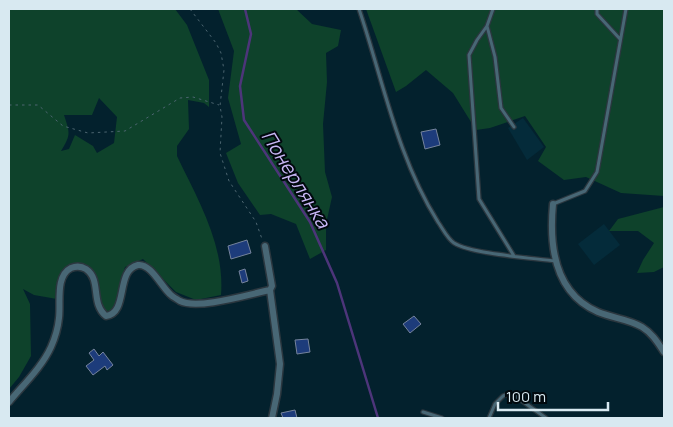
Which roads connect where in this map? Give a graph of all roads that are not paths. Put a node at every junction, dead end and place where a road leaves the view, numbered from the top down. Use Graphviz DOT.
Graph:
graph roads {
  1 [pos="359,9"];
  2 [pos="493,9"];
  3 [pos="597,9"];
  4 [pos="626,9"];
  5 [pos="487,26"];
  6 [pos="621,39"];
  7 [pos="514,127"];
  8 [pos="553,204"];
  9 [pos="265,246"];
  10 [pos="514,256"];
  11 [pos="555,261"];
  12 [pos="270,290"];
  13 [pos="664,352"];
  14 [pos="9,402"];
  15 [pos="423,412"];
  16 [pos="272,418"];
  17 [pos="442,418"];
  18 [pos="489,418"];
  19 [pos="546,418"];
  1 -- 10 [label="lane"];
  2 -- 5 [label="lane"];
  3 -- 6 [label="lane"];
  4 -- 6 [label="lane"];
  5 -- 7 [label="lane"];
  5 -- 10 [label="lane"];
  6 -- 8 [label="lane"];
  8 -- 11 [label="street"];
  9 -- 12 [label="street"];
  10 -- 11 [label="lane"];
  11 -- 13 [label="street"];
  12 -- 14 [label="street"];
  12 -- 16 [label="street"];
  15 -- 17 [label="lane"];
  18 -- 19 [label="lane"];
}
